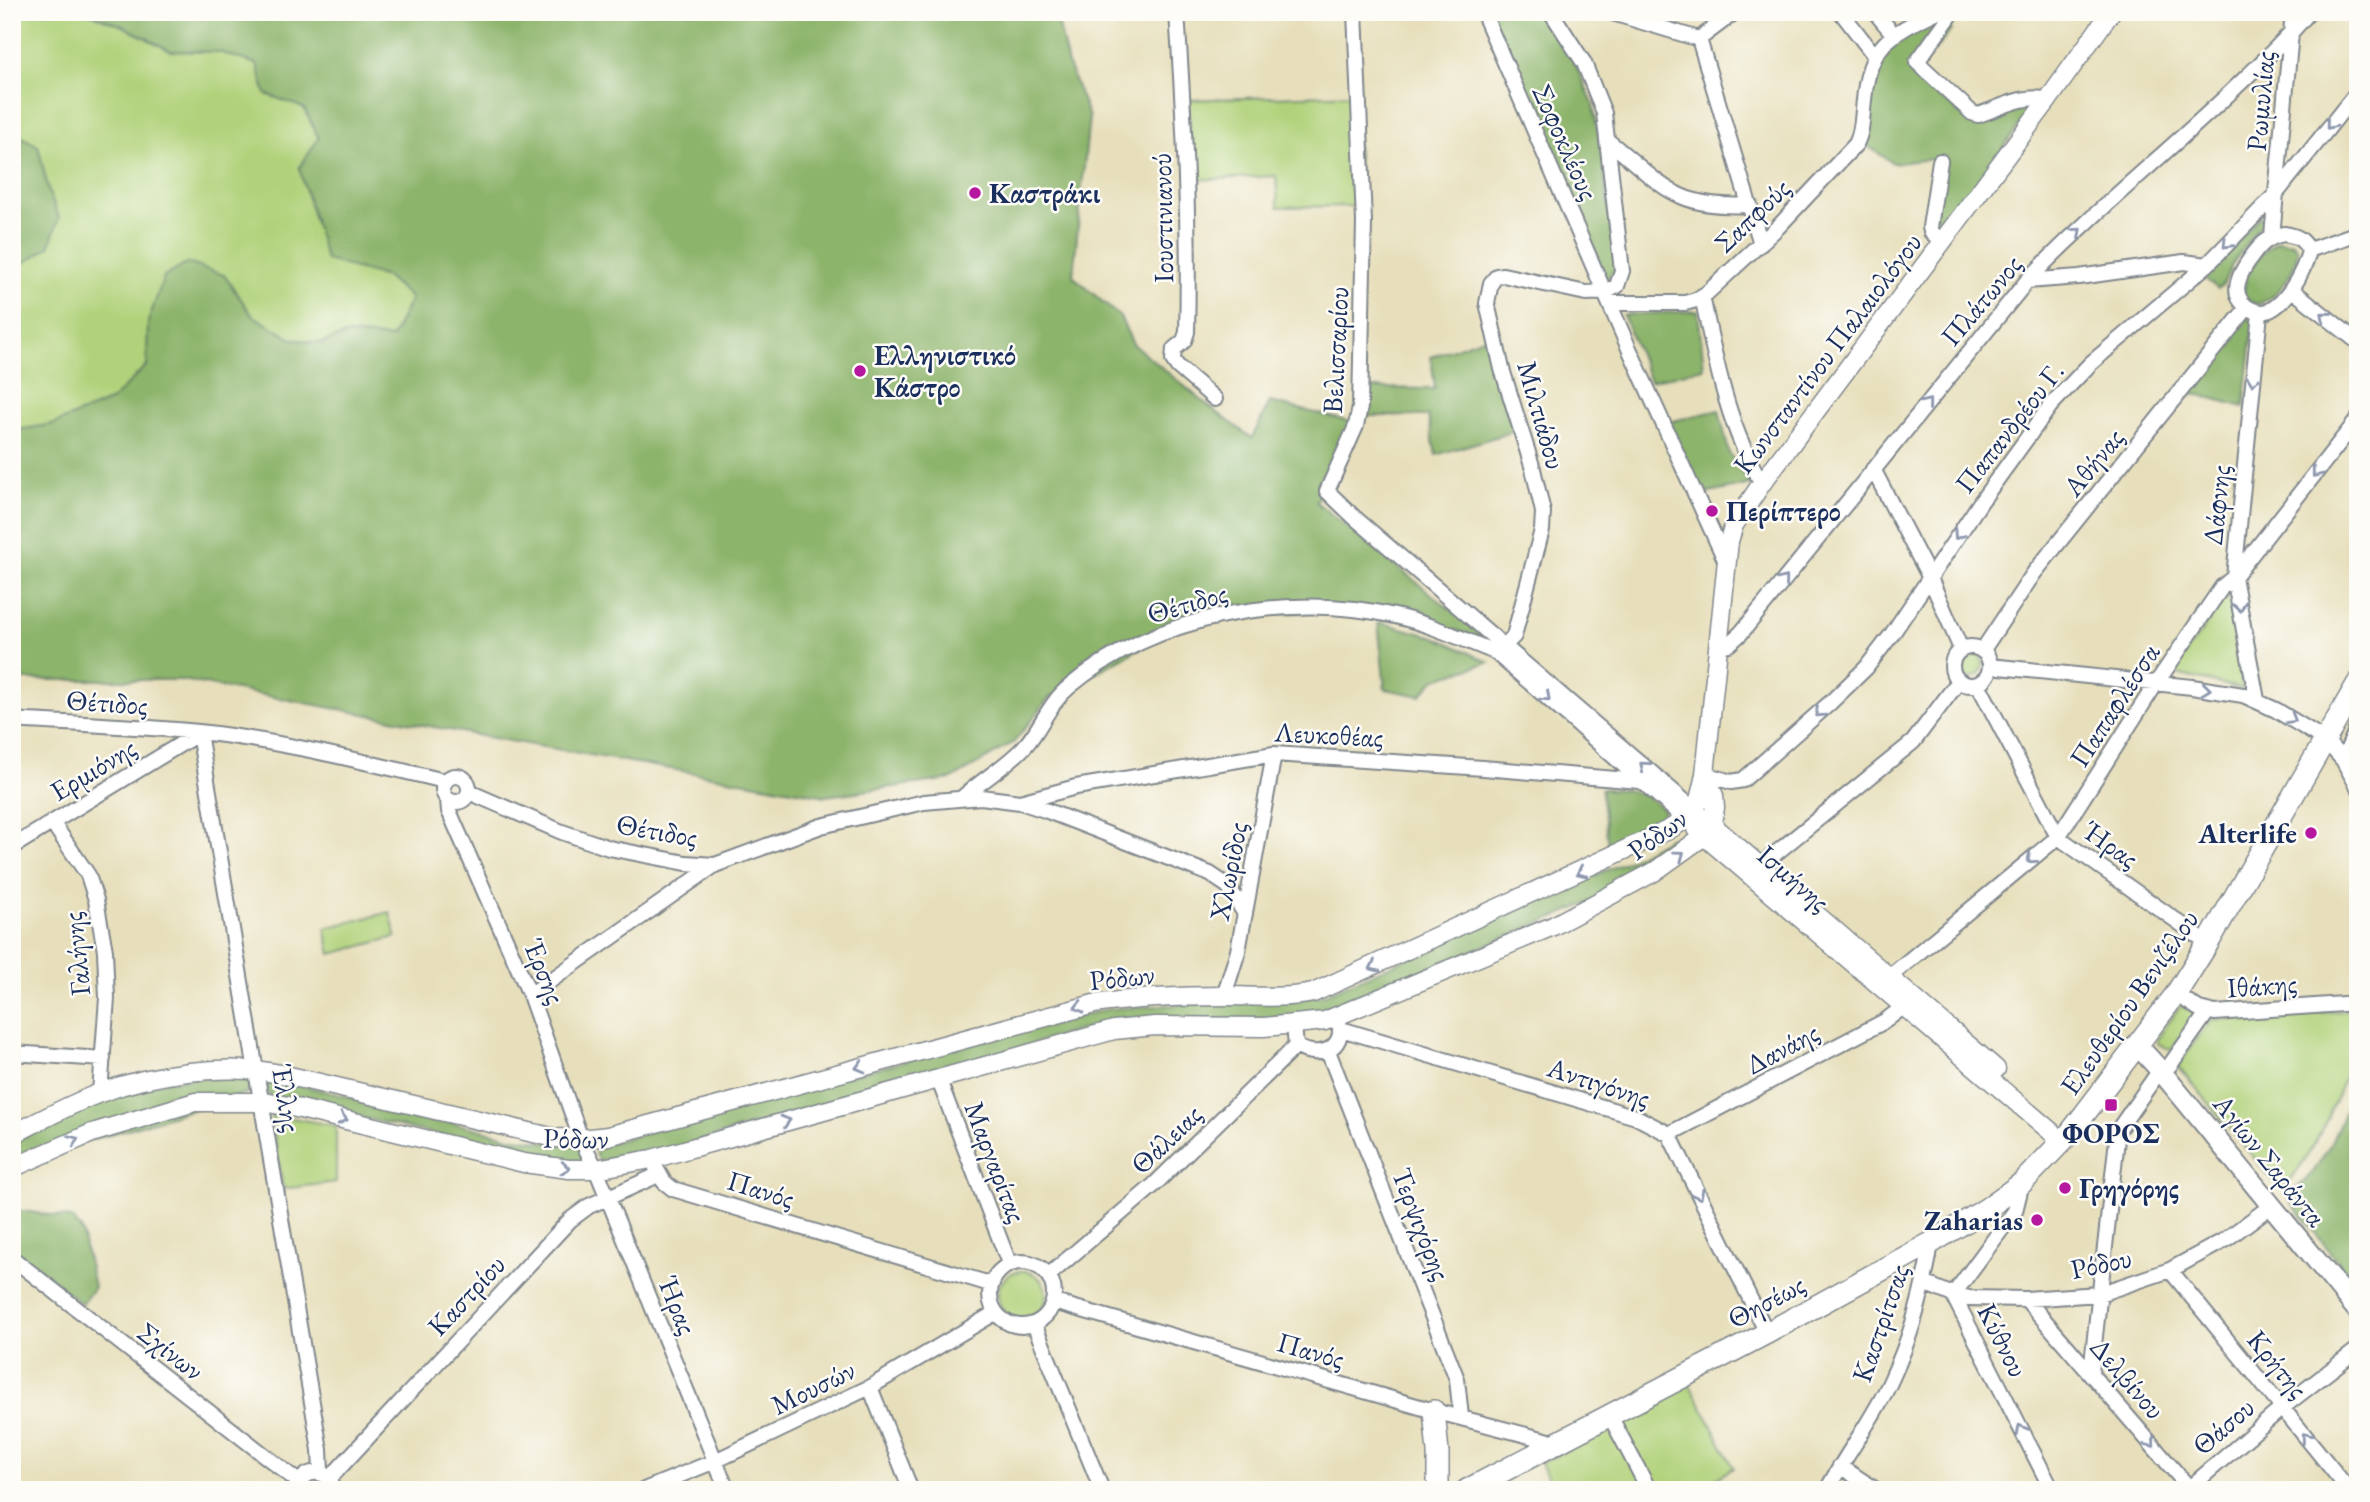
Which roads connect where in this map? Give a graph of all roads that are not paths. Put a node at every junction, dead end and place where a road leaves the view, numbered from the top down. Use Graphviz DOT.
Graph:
graph roads {
  1 [pos="1177,12"];
  2 [pos="1355,12"];
  3 [pos="1483,12"];
  4 [pos="1551,12"];
  5 [pos="1609,12"];
  6 [pos="1735,12"];
  7 [pos="1841,12"];
  8 [pos="1875,12"];
  9 [pos="1936,12"];
  10 [pos="1953,12"];
  11 [pos="2111,12"];
  12 [pos="2293,12"];
  13 [pos="2309,12"];
  14 [pos="2291,34"];
  15 [pos="1894,35"];
  16 [pos="1699,39"];
  17 [pos="1874,55"];
  18 [pos="2358,91"];
  19 [pos="2048,100"];
  20 [pos="1608,141"];
  21 [pos="1940,161"];
  22 [pos="2275,195"];
  23 [pos="1750,205"];
  24 [pos="2358,233"];
  25 [pos="2272,236"];
  26 [pos="1942,242"];
  27 [pos="1761,244"];
  28 [pos="2309,250"];
  29 [pos="2207,265"];
  30 [pos="2027,281"];
  31 [pos="2291,289"];
  32 [pos="1702,296"];
  33 [pos="1607,297"];
  34 [pos="2253,310"];
  35 [pos="2358,342"];
  36 [pos="1215,399"];
  37 [pos="2358,419"];
  38 [pos="1872,469"];
  39 [pos="1762,483"];
  40 [pos="1727,564"];
  41 [pos="2234,577"];
  42 [pos="1930,578"];
  43 [pos="1720,646"];
  44 [pos="1500,649"];
  45 [pos="1961,649"];
  46 [pos="1982,650"];
  47 [pos="1990,666"];
  48 [pos="1959,681"];
  49 [pos="2358,683"];
  50 [pos="1978,684"];
  51 [pos="2155,685"];
  52 [pos="2257,700"];
  53 [pos="12,720"];
  54 [pos="2358,726"];
  55 [pos="2330,731"];
  56 [pos="199,733"];
  57 [pos="1274,754"];
  58 [pos="2343,760"];
  59 [pos="1705,774"];
  60 [pos="445,781"];
  61 [pos="1640,781"];
  62 [pos="2358,787"];
  63 [pos="459,797"];
  64 [pos="963,797"];
  65 [pos="1020,802"];
  66 [pos="1691,816"];
  67 [pos="52,822"];
  68 [pos="1708,830"];
  69 [pos="2058,837"];
  70 [pos="12,848"];
  71 [pos="715,865"];
  72 [pos="1760,866"];
  73 [pos="1245,914"];
  74 [pos="2208,943"];
  75 [pos="1884,981"];
  76 [pos="2176,994"];
  77 [pos="530,995"];
  78 [pos="1224,996"];
  79 [pos="1909,1003"];
  80 [pos="2358,1003"];
  81 [pos="2207,1013"];
  82 [pos="1339,1023"];
  83 [pos="1294,1026"];
  84 [pos="2140,1040"];
  85 [pos="1296,1046"];
  86 [pos="1328,1051"];
  87 [pos="12,1053"];
  88 [pos="103,1059"];
  89 [pos="2165,1068"];
  90 [pos="257,1069"];
  91 [pos="938,1077"];
  92 [pos="100,1093"];
  93 [pos="262,1102"];
  94 [pos="1668,1134"];
  95 [pos="12,1135"];
  96 [pos="2066,1137"];
  97 [pos="581,1139"];
  98 [pos="655,1167"];
  99 [pos="12,1168"];
  100 [pos="596,1169"];
  101 [pos="2022,1183"];
  102 [pos="608,1199"];
  103 [pos="2271,1206"];
  104 [pos="1931,1243"];
  105 [pos="12,1258"];
  106 [pos="1009,1263"];
  107 [pos="2170,1270"];
  108 [pos="1049,1275"];
  109 [pos="1924,1283"];
  110 [pos="990,1284"];
  111 [pos="2099,1294"];
  112 [pos="1953,1295"];
  113 [pos="2358,1295"];
  114 [pos="2026,1299"];
  115 [pos="1054,1302"];
  116 [pos="2358,1311"];
  117 [pos="995,1313"];
  118 [pos="1034,1324"];
  119 [pos="1768,1332"];
  120 [pos="2358,1349"];
  121 [pos="2091,1372"];
  122 [pos="870,1387"];
  123 [pos="2282,1408"];
  124 [pos="1434,1411"];
  125 [pos="1609,1414"];
  126 [pos="1461,1417"];
  127 [pos="1557,1443"];
  128 [pos="715,1461"];
  129 [pos="1840,1465"];
  130 [pos="328,1480"];
  131 [pos="300,1486"];
  132 [pos="2189,1489"];
  133 [pos="644,1490"];
  134 [pos="727,1490"];
  135 [pos="911,1490"];
  136 [pos="1102,1490"];
  137 [pos="1438,1490"];
  138 [pos="1468,1490"];
  139 [pos="1649,1490"];
  140 [pos="1827,1490"];
  141 [pos="1876,1490"];
  142 [pos="2052,1490"];
  143 [pos="2349,1490"];
  1 -- 36 [label="street, Ιουστινιανού"];
  2 -- 44 [label="street, Βελισσαρίου"];
  3 -- 33 [label="street, Σοφοκλέους"];
  4 -- 20 [label="street, Σοφοκλέους"];
  5 -- 16 [label="street"];
  6 -- 16 [label="street"];
  7 -- 17 [label="street"];
  8 -- 15 [label="street"];
  9 -- 15 [label="street, Σαπφούς"];
  10 -- 19 [label="street"];
  11 -- 19 [label="street, Κωνσταντίνου Παλαιολόγου"];
  12 -- 14 [label="street, Ρωμυλίας"];
  13 -- 14 [label="street, Πλάτωνος"];
  14 -- 22 [label="street, Ρωμυλίας"];
  30 -- 14 [label="street, Πλάτωνος, one-way"];
  15 -- 17 [label="street, Σαπφούς"];
  16 -- 23 [label="street"];
  17 -- 27 [label="street, Σαπφούς"];
  18 -- 22 [label="street, Παπανδρέου Γ., one-way"];
  19 -- 26 [label="street, Κωνσταντίνου Παλαιολόγου"];
  20 -- 23 [label="street"];
  20 -- 33 [label="street, Σοφοκλέους"];
  21 -- 26 [label="street"];
  22 -- 25 [label="street, Ρωμυλίας"];
  22 -- 29 [label="street, Παπανδρέου Γ., one-way"];
  23 -- 27 [label="street"];
  24 -- 28 [label="street"];
  25 -- 28 [label="street"];
  25 -- 34 [label="street"];
  26 -- 39 [label="street, Κωνσταντίνου Παλαιολόγου"];
  27 -- 32 [label="street, Σαπφούς"];
  28 -- 31 [label="street"];
  29 -- 30 [label="street"];
  29 -- 42 [label="street, Παπανδρέου Γ., one-way"];
  38 -- 30 [label="street, Πλάτωνος, one-way"];
  31 -- 34 [label="street"];
  35 -- 31 [label="street, one-way"];
  32 -- 33 [label="street"];
  32 -- 39 [label="street"];
  33 -- 40 [label="street, Σοφοκλέους"];
  33 -- 44 [label="street, Μιλτιάδου"];
  34 -- 41 [label="street, Δάφνης, one-way"];
  34 -- 46 [label="street, Αθήνας"];
  37 -- 41 [label="street, Παπαφλέσσα, one-way"];
  38 -- 42 [label="street"];
  43 -- 38 [label="street, Πλάτωνος, one-way"];
  39 -- 40 [label="street, Κωνσταντίνου Παλαιολόγου"];
  40 -- 43 [label="street, Κωνσταντίνου Παλαιολόγου"];
  41 -- 51 [label="street, Παπαφλέσσα"];
  41 -- 52 [label="street, Δάφνης, one-way"];
  42 -- 45 [label="street"];
  42 -- 59 [label="street, Παπανδρέου Γ., one-way"];
  43 -- 59 [label="street, Κωνσταντίνου Παλαιολόγου"];
  44 -- 61 [label="street, Ισμήνης, one-way"];
  44 -- 64 [label="street, Θέτιδος"];
  66 -- 44 [label="street, Ισμήνης, one-way"];
  45 -- 46 [label="street"];
  45 -- 48 [label="street"];
  46 -- 47 [label="street"];
  47 -- 50 [label="street"];
  47 -- 51 [label="street"];
  48 -- 50 [label="street"];
  48 -- 72 [label="street"];
  49 -- 55 [label="main road, Ελευθερίου Βενιζέλου"];
  50 -- 69 [label="street, Ήρας"];
  51 -- 52 [label="street, one-way"];
  51 -- 69 [label="street, Παπαφλέσσα"];
  52 -- 55 [label="street, one-way"];
  53 -- 56 [label="street, Θέτιδος"];
  54 -- 55 [label="street"];
  54 -- 58 [label="street"];
  55 -- 58 [label="street"];
  55 -- 74 [label="main road, Ελευθερίου Βενιζέλου"];
  56 -- 60 [label="street, Θέτιδος"];
  56 -- 67 [label="street, Ερμιόνης"];
  56 -- 90 [label="street, Έλλης"];
  57 -- 61 [label="street, Λευκοθέας"];
  57 -- 65 [label="street, Λευκοθέας"];
  57 -- 73 [label="street, Χλωρίδος"];
  58 -- 62 [label="street"];
  59 -- 66 [label="street, Ρόδων"];
  59 -- 68 [label="street, Ρόδων"];
  60 -- 63 [label="street"];
  60 -- 63 [label="street"];
  61 -- 66 [label="street, Ισμήνης"];
  63 -- 71 [label="street, Θέτιδος"];
  63 -- 77 [label="street, Έρσης"];
  64 -- 65 [label="street, Θέτιδος"];
  64 -- 71 [label="street, Θέτιδος"];
  65 -- 73 [label="street, Θέτιδος"];
  66 -- 68 [label="street, Ισμήνης"];
  66 -- 78 [label="street, Ρόδων, one-way"];
  67 -- 70 [label="street, Ερμιόνης"];
  67 -- 88 [label="street, Γαλήνης"];
  68 -- 72 [label="street, Ισμήνης"];
  68 -- 75 [label="street, Ισμήνης"];
  82 -- 68 [label="street, Ρόδων, one-way"];
  69 -- 74 [label="street, Ήρας"];
  69 -- 75 [label="street, Παπαφλέσσα, one-way"];
  71 -- 77 [label="street"];
  72 -- 75 [label="street, Ισμήνης"];
  73 -- 78 [label="street, Χλωρίδος"];
  74 -- 76 [label="main road, Ελευθερίου Βενιζέλου"];
  75 -- 79 [label="street, Ισμήνης"];
  76 -- 81 [label="street, Ιθάκης"];
  76 -- 84 [label="main road, Ελευθερίου Βενιζέλου"];
  77 -- 97 [label="street, Έρσης"];
  78 -- 97 [label="street, Ρόδων, one-way"];
  79 -- 94 [label="street, Δανάης"];
  79 -- 96 [label="street, Ισμήνης"];
  80 -- 81 [label="street, Ιθάκης"];
  81 -- 89 [label="street"];
  82 -- 83 [label="street, Ρόδων"];
  82 -- 86 [label="street"];
  82 -- 94 [label="street, Αντιγόνης"];
  83 -- 85 [label="street"];
  83 -- 91 [label="street, Ρόδων"];
  84 -- 89 [label="main road, Αγίων Σαράντα"];
  84 -- 96 [label="main road, Ελευθερίου Βενιζέλου"];
  85 -- 86 [label="street"];
  85 -- 108 [label="street, Θάλειας"];
  86 -- 126 [label="street, Τερψιχόρης"];
  87 -- 88 [label="street"];
  88 -- 92 [label="street, Γαλήνης"];
  89 -- 103 [label="main road, Αγίων Σαράντα"];
  89 -- 111 [label="street"];
  89 -- 113 [label="main road, Αγίων Σαράντα"];
  90 -- 92 [label="street, Ρόδων"];
  90 -- 93 [label="street, Έλλης"];
  90 -- 97 [label="street, Ρόδων"];
  98 -- 91 [label="street, Ρόδων, one-way"];
  91 -- 106 [label="street, Μαργαρίτας"];
  92 -- 95 [label="street, Ρόδων"];
  99 -- 93 [label="street, Ρόδων, one-way"];
  93 -- 100 [label="street, Ρόδων, one-way"];
  93 -- 130 [label="street, Έλλης"];
  94 -- 119 [label="street, Αντιγόνης, one-way"];
  96 -- 101 [label="main road, Θησέως"];
  97 -- 100 [label="street, Ήρας"];
  98 -- 100 [label="street, Ρόδων"];
  98 -- 102 [label="street, Καστρίου"];
  98 -- 110 [label="street, Πανός"];
  100 -- 102 [label="street, Ήρας"];
  101 -- 104 [label="main road, Θησέως"];
  101 -- 112 [label="street, Κύθνου"];
  102 -- 128 [label="street, Ήρας"];
  102 -- 130 [label="street, Καστρίου"];
  103 -- 107 [label="street, Ρόδου"];
  103 -- 116 [label="main road, Αγίων Σαράντα"];
  104 -- 109 [label="street, Καστρίτσας"];
  104 -- 119 [label="main road, Θησέως"];
  105 -- 131 [label="street, Σχίνων"];
  106 -- 108 [label="street"];
  106 -- 110 [label="street"];
  107 -- 111 [label="street, Ρόδου"];
  107 -- 123 [label="street, Κρήτης"];
  108 -- 115 [label="street"];
  109 -- 112 [label="street, Ρόδου"];
  109 -- 129 [label="street, Καστρίτσας"];
  110 -- 117 [label="street"];
  111 -- 114 [label="street, Ρόδου"];
  111 -- 121 [label="street"];
  112 -- 114 [label="street, Ρόδου"];
  142 -- 112 [label="street, Κύθνου, one-way"];
  114 -- 121 [label="street, Δελβίνου"];
  115 -- 118 [label="street"];
  115 -- 124 [label="street, Πανός"];
  117 -- 118 [label="street"];
  117 -- 122 [label="street, Μουσών"];
  118 -- 136 [label="street"];
  119 -- 125 [label="main road, Θησέως"];
  120 -- 123 [label="street, Θάσου"];
  121 -- 132 [label="street, Δελβίνου, one-way"];
  122 -- 128 [label="street, Μουσών"];
  122 -- 135 [label="street"];
  123 -- 132 [label="street, Θάσου"];
  143 -- 123 [label="street, Κρήτης, one-way"];
  124 -- 126 [label="street, Πανός"];
  124 -- 137 [label="main road"];
  125 -- 127 [label="main road, Θησέως"];
  125 -- 139 [label="street"];
  126 -- 127 [label="street, Πανός"];
  127 -- 138 [label="main road, Θησέως"];
  128 -- 133 [label="street, Μουσών"];
  128 -- 134 [label="street, Ήρας"];
  129 -- 140 [label="street, Καστρίτσας"];
  129 -- 141 [label="street"];
  130 -- 131 [label="street, Καστρίου"];
}
